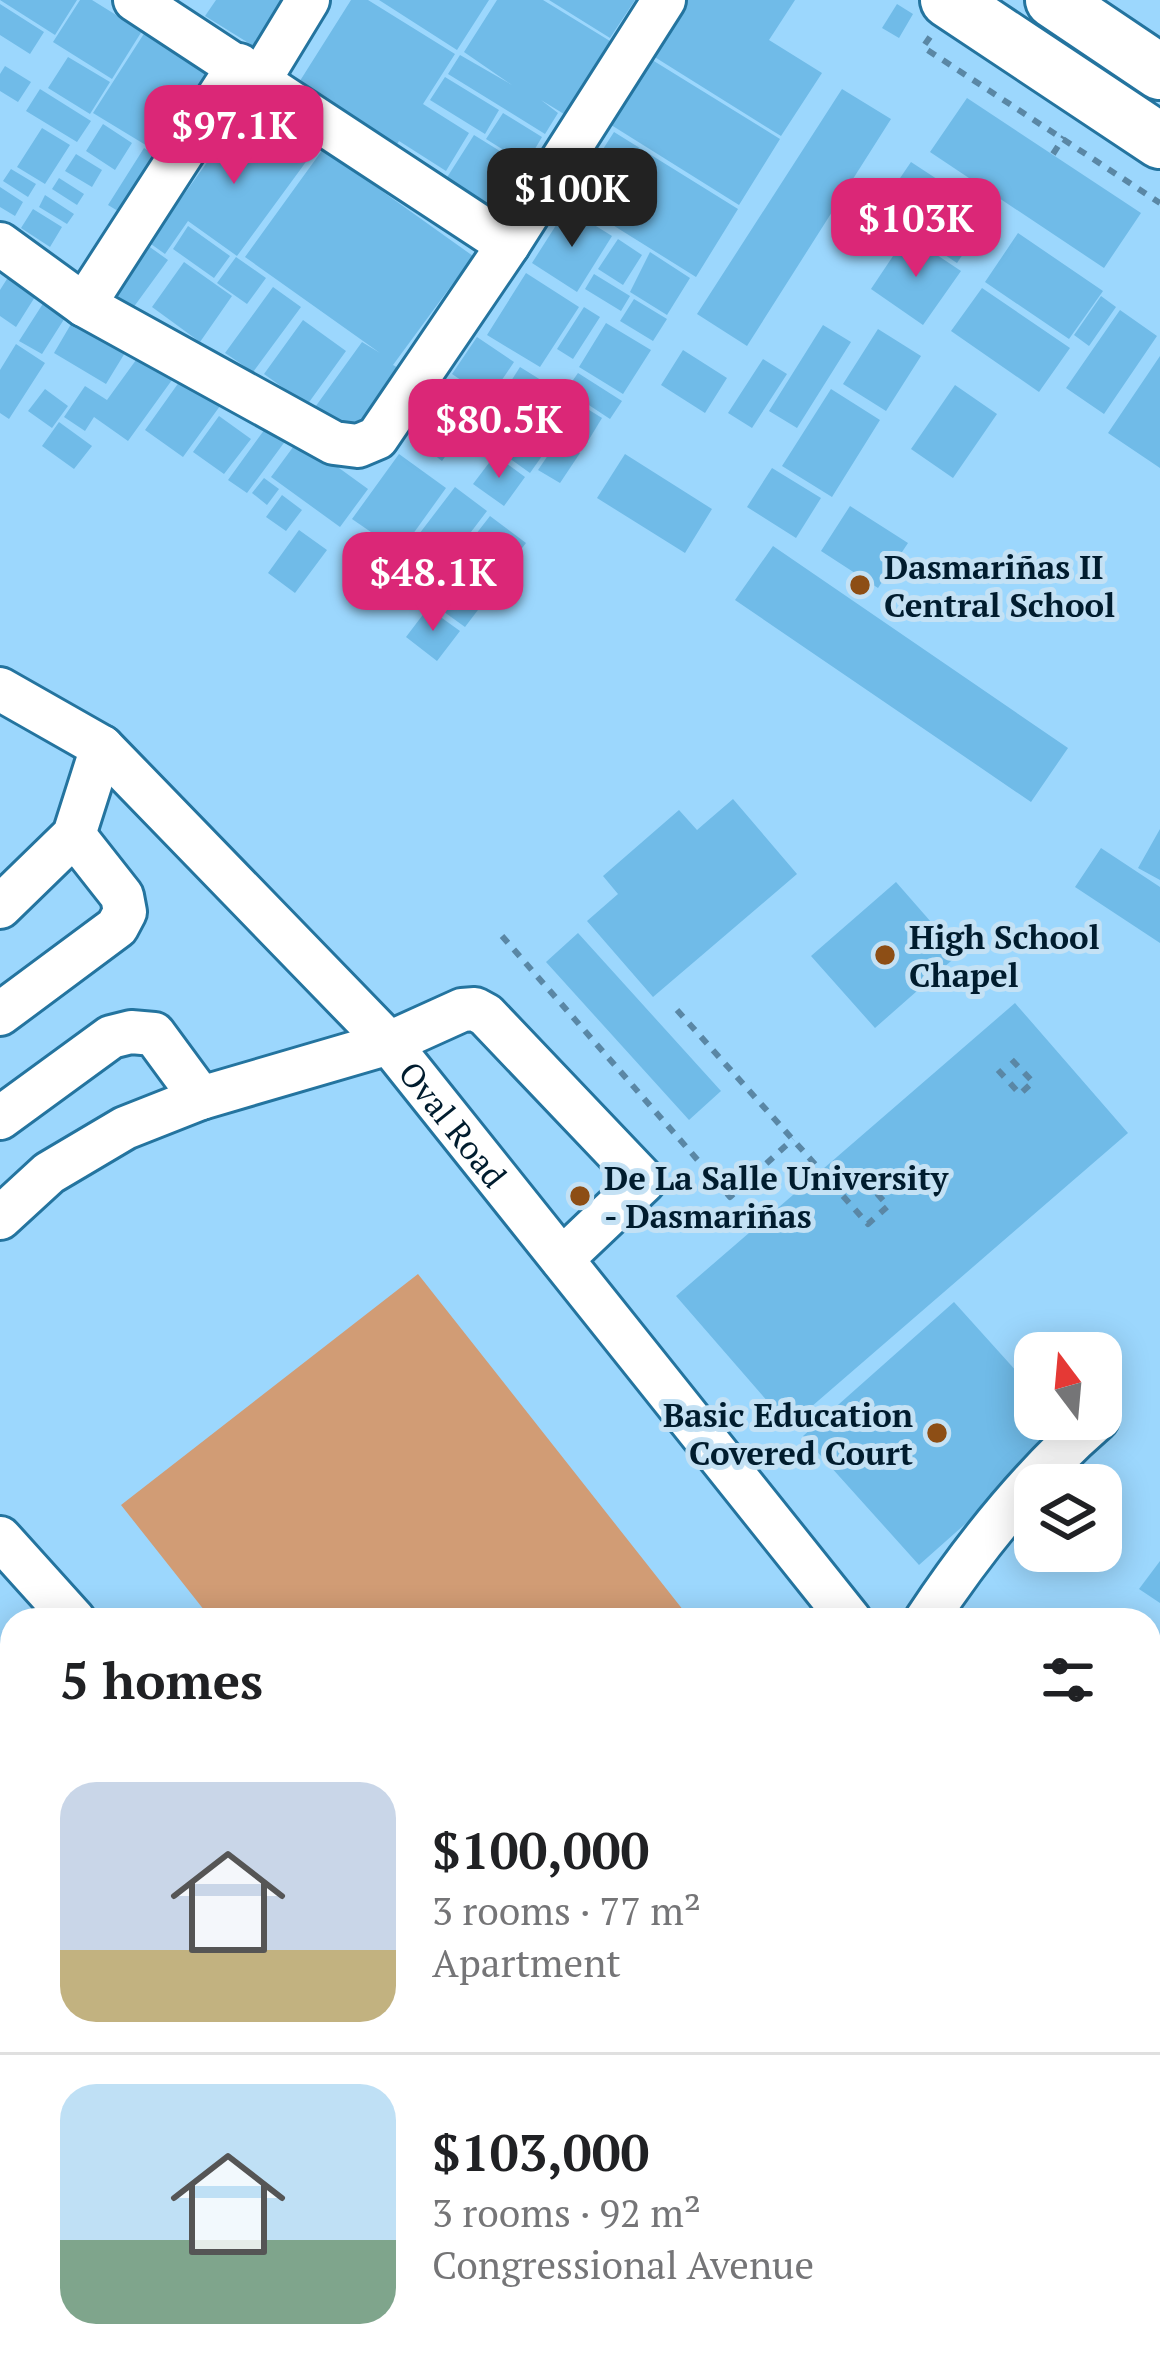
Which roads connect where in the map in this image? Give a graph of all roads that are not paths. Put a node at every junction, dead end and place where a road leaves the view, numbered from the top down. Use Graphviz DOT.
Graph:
graph roads {
  1 [pos="135,0"];
  2 [pos="308,0"];
  3 [pos="664,0"];
  4 [pos="948,0"];
  5 [pos="1053,0"];
  6 [pos="1112,16"];
  7 [pos="249,72"];
  8 [pos="1160,72"];
  9 [pos="1160,141"];
  10 [pos="0,244"];
  11 [pos="508,245"];
  12 [pos="84,305"];
  13 [pos="0,689"];
  14 [pos="102,746"];
  15 [pos="74,835"];
  16 [pos="0,907"];
  17 [pos="0,1014"];
  18 [pos="389,1043"];
  19 [pos="201,1099"];
  20 [pos="0,1118"];
  21 [pos="0,1219"];
  22 [pos="562,1259"];
  23 [pos="1072,1440"];
  24 [pos="0,1538"];
  25 [pos="63,1608"];
  26 [pos="840,1608"];
  27 [pos="934,1608"];
  1 -- 7 [label="lane"];
  2 -- 7 [label="lane"];
  3 -- 11 [label="lane"];
  4 -- 9 [label="main road"];
  5 -- 6 [label="main road"];
  6 -- 8 [label="main road"];
  7 -- 11 [label="lane"];
  7 -- 12 [label="lane"];
  10 -- 12 [label="lane"];
  11 -- 12 [label="lane"];
  13 -- 14 [label="lane, Oval Road"];
  14 -- 15 [label="lane"];
  14 -- 18 [label="lane, Oval Road"];
  15 -- 16 [label="lane"];
  15 -- 17 [label="lane"];
  18 -- 19 [label="lane"];
  18 -- 22 [label="lane, Oval Road"];
  18 -- 22 [label="lane"];
  19 -- 20 [label="lane"];
  19 -- 21 [label="lane"];
  22 -- 26 [label="lane, Oval Road"];
  23 -- 27 [label="lane"];
  24 -- 25 [label="lane"];
}
